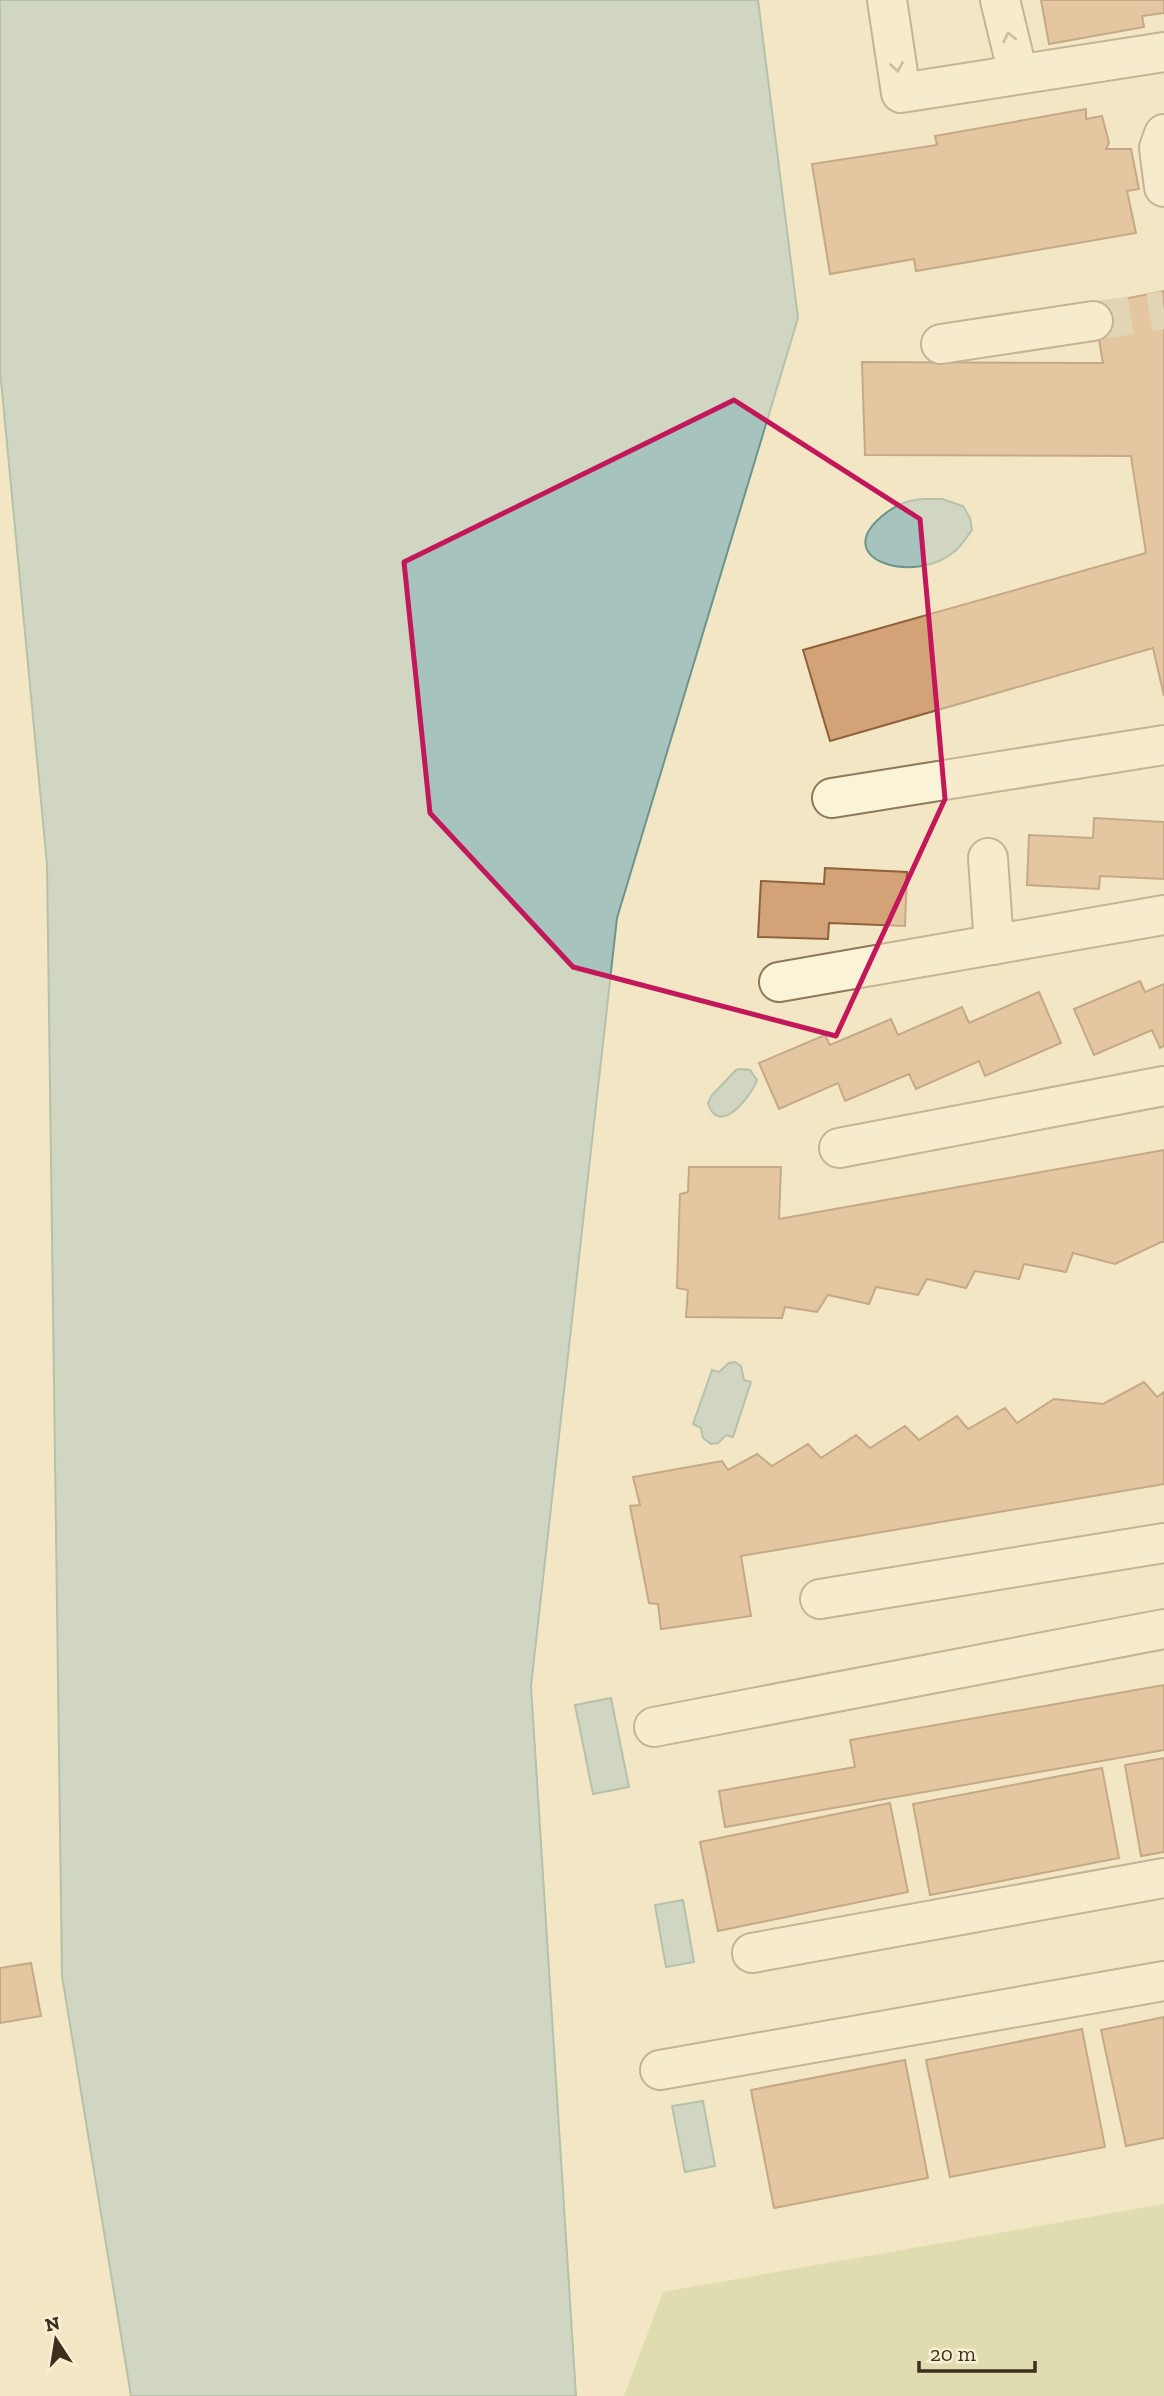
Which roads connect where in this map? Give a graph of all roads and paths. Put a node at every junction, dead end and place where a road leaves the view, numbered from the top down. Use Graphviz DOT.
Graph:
graph roads {
  1 [pos="887,0"];
  2 [pos="1000,0"];
  3 [pos="1164,52"];
  4 [pos="1018,74"];
  5 [pos="1164,134"];
  6 [pos="1164,187"];
  7 [pos="1093,321"];
  8 [pos="941,344"];
  9 [pos="1164,745"];
  10 [pos="832,798"];
  11 [pos="988,858"];
  12 [pos="1164,915"];
  13 [pos="994,945"];
  14 [pos="779,982"];
  15 [pos="1164,1086"];
  16 [pos="839,1148"];
  17 [pos="1164,1543"];
  18 [pos="820,1599"];
  19 [pos="1164,1629"];
  20 [pos="654,1727"];
  21 [pos="1164,1878"];
  22 [pos="752,1954"];
  23 [pos="1164,1982"];
  24 [pos="660,2070"];
  1 -- 4 [label="lane, one-way"];
  4 -- 2 [label="lane, one-way"];
  3 -- 4 [label="lane"];
  5 -- 6 [label="lane"];
  7 -- 8 [label="lane"];
  9 -- 10 [label="lane"];
  11 -- 13 [label="lane"];
  12 -- 13 [label="lane"];
  13 -- 14 [label="lane"];
  15 -- 16 [label="lane"];
  17 -- 18 [label="lane"];
  19 -- 20 [label="lane"];
  21 -- 22 [label="lane"];
  23 -- 24 [label="lane"];
}
